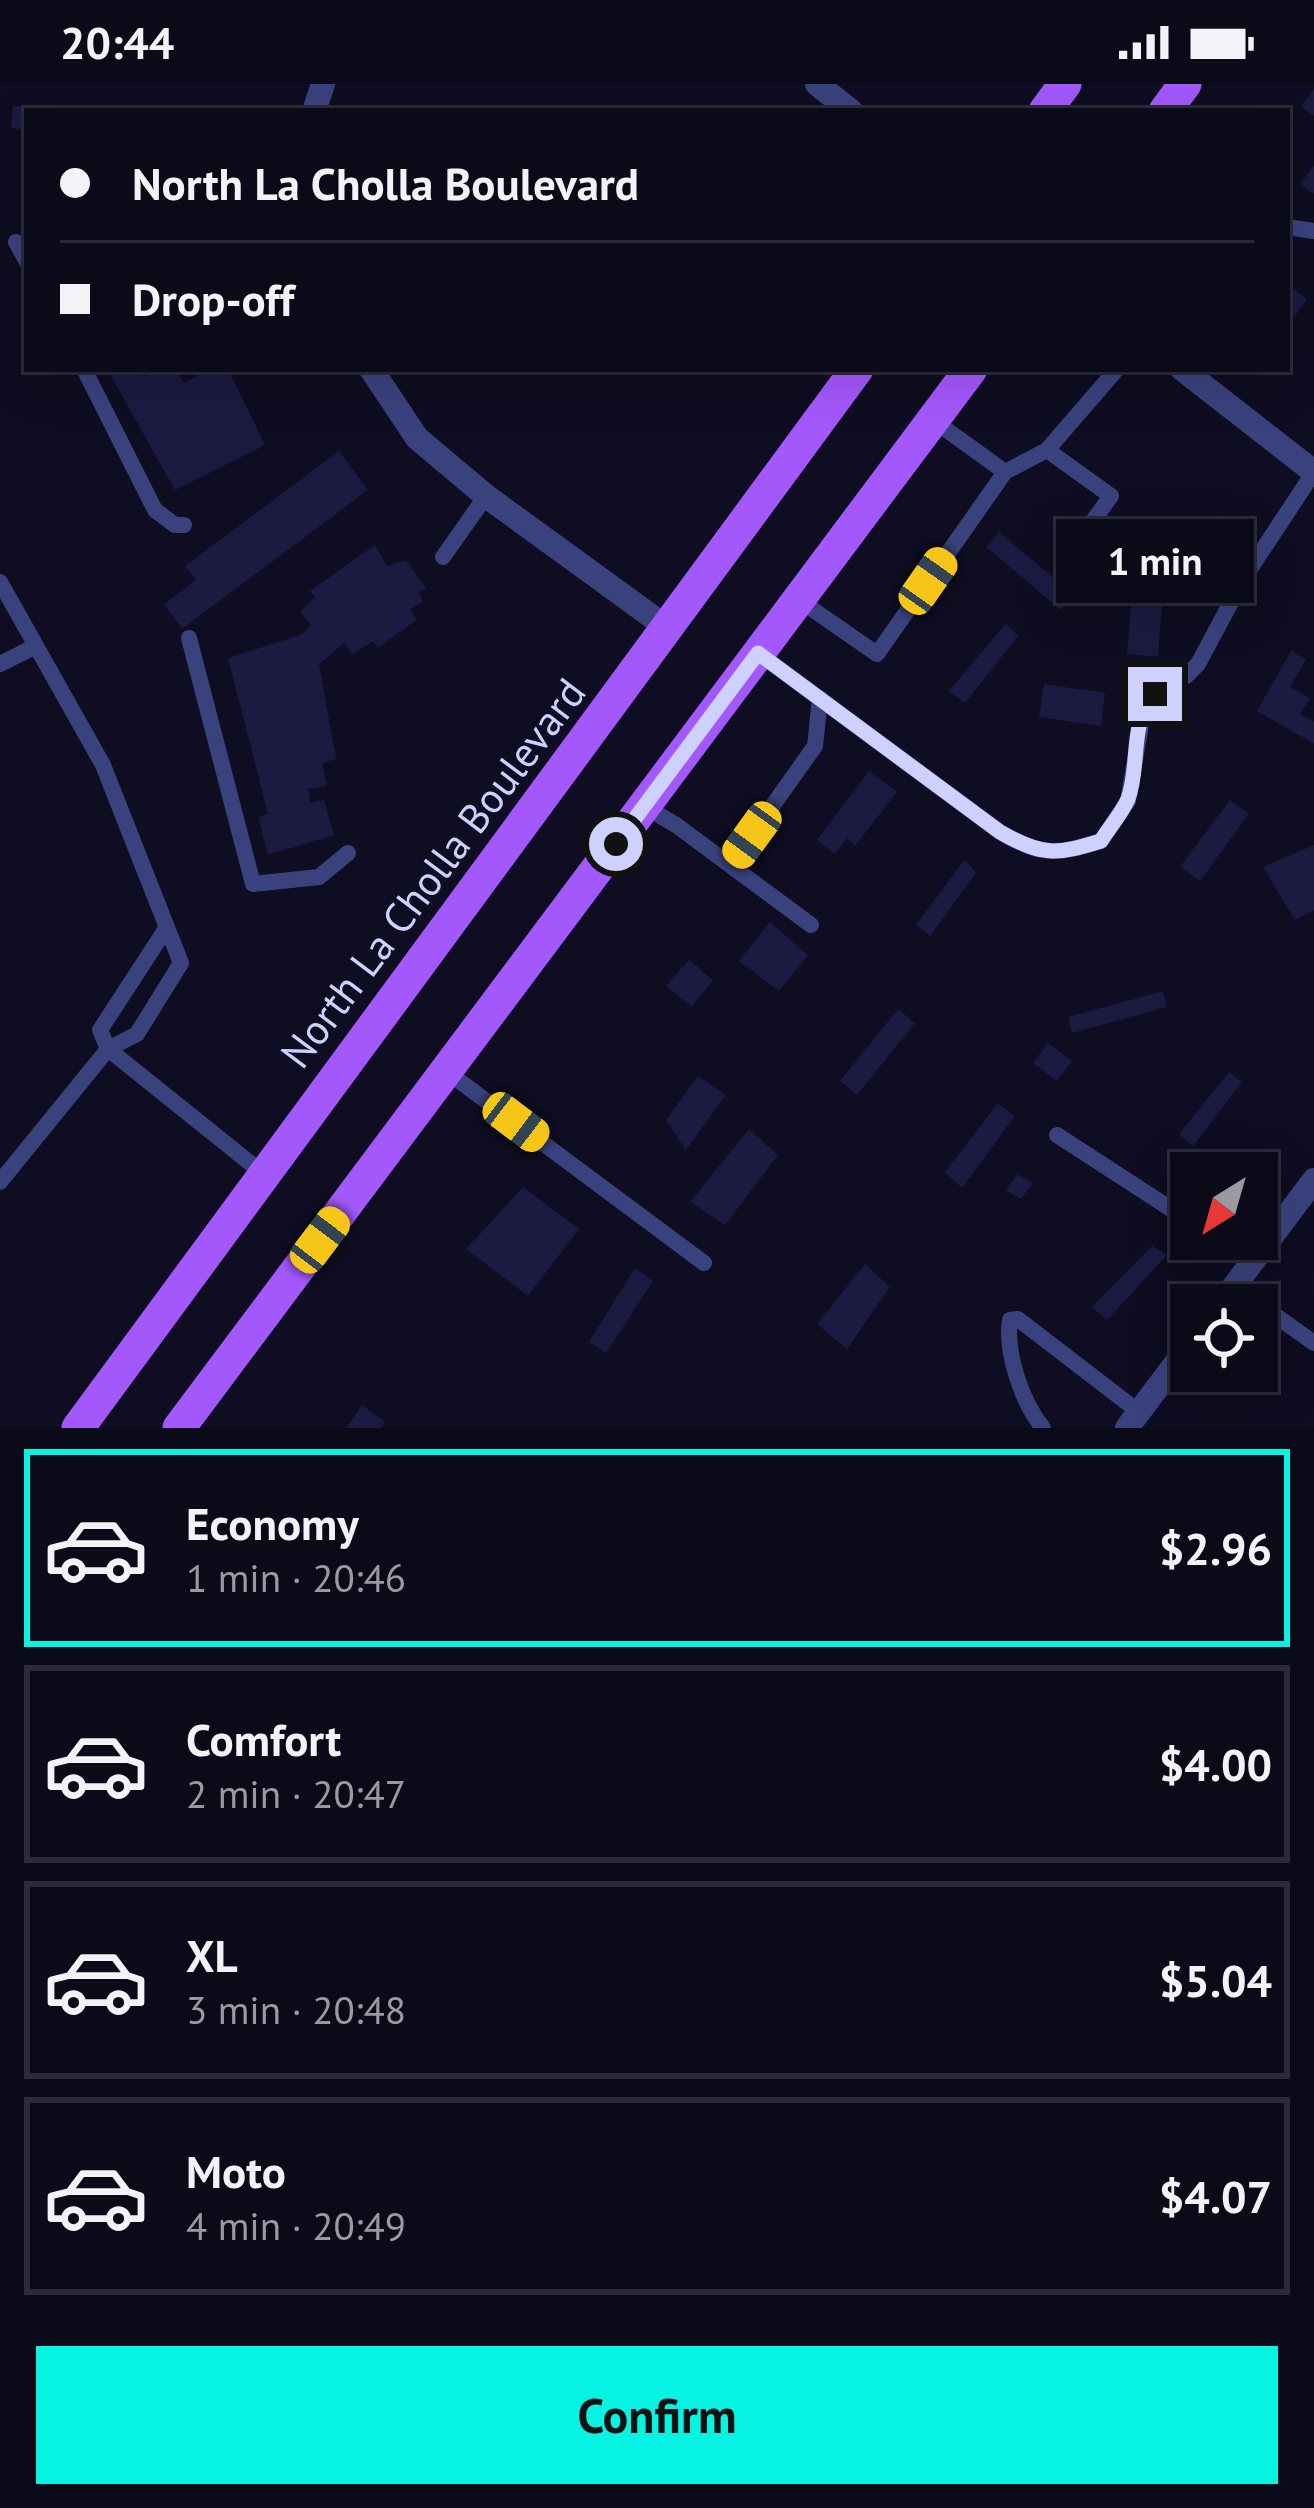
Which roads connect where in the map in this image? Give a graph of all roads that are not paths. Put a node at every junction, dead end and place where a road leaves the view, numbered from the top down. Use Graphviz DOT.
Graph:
graph roads {
  1 [pos="817,84"];
  2 [pos="847,108"];
  3 [pos="16,242"];
  4 [pos="24,257"];
  5 [pos="86,372"];
  6 [pos="373,372"];
  7 [pos="855,372"];
  8 [pos="969,372"];
  9 [pos="1114,372"];
  10 [pos="1186,372"];
  11 [pos="933,420"];
  12 [pos="1047,450"];
  13 [pos="1005,472"];
  14 [pos="1314,472"];
  15 [pos="486,496"];
  16 [pos="184,525"];
  17 [pos="1080,539"];
  18 [pos="443,557"];
  19 [pos="0,581"];
  20 [pos="799,599"];
  21 [pos="669,629"];
  22 [pos="189,638"];
  23 [pos="36,646"];
  24 [pos="758,653"];
  25 [pos="0,664"];
  26 [pos="820,698"];
  27 [pos="644,806"];
  28 [pos="348,853"];
  29 [pos="731,864"];
  30 [pos="811,925"];
  31 [pos="166,927"];
  32 [pos="109,1049"];
  33 [pos="446,1071"];
  34 [pos="1057,1135"];
  35 [pos="265,1175"];
  36 [pos="1314,1180"];
  37 [pos="0,1182"];
  38 [pos="1170,1208"];
  39 [pos="1249,1260"];
  40 [pos="1252,1262"];
  41 [pos="704,1263"];
  42 [pos="1235,1284"];
  43 [pos="1278,1323"];
  44 [pos="1314,1343"];
  45 [pos="1170,1371"];
  46 [pos="1133,1420"];
  47 [pos="78,1428"];
  48 [pos="178,1428"];
  49 [pos="1043,1428"];
  1 -- 2 [label="street"];
  3 -- 4 [label="lane"];
  5 -- 16 [label="lane"];
  6 -- 15 [label="street"];
  7 -- 21 [label="main road, North La Cholla Boulevard"];
  8 -- 11 [label="main road"];
  9 -- 12 [label="lane"];
  10 -- 14 [label="street"];
  11 -- 13 [label="lane"];
  11 -- 20 [label="main road"];
  12 -- 13 [label="lane"];
  12 -- 17 [label="lane"];
  13 -- 20 [label="lane"];
  14 -- 26 [label="lane"];
  15 -- 18 [label="lane"];
  15 -- 21 [label="street"];
  19 -- 23 [label="lane"];
  20 -- 24 [label="main road"];
  21 -- 35 [label="main road, North La Cholla Boulevard"];
  22 -- 28 [label="lane"];
  23 -- 25 [label="lane"];
  23 -- 31 [label="lane"];
  24 -- 26 [label="lane"];
  24 -- 27 [label="main road"];
  26 -- 29 [label="lane"];
  27 -- 29 [label="lane"];
  27 -- 33 [label="main road"];
  29 -- 30 [label="lane"];
  31 -- 32 [label="lane"];
  31 -- 32 [label="lane"];
  32 -- 35 [label="lane"];
  32 -- 37 [label="lane"];
  33 -- 41 [label="lane"];
  33 -- 48 [label="main road"];
  34 -- 38 [label="lane"];
  35 -- 47 [label="main road, North La Cholla Boulevard"];
  36 -- 40 [label="street"];
  39 -- 40 [label="lane"];
  40 -- 42 [label="street"];
  43 -- 44 [label="lane"];
  45 -- 46 [label="street"];
  46 -- 49 [label="lane"];
}
